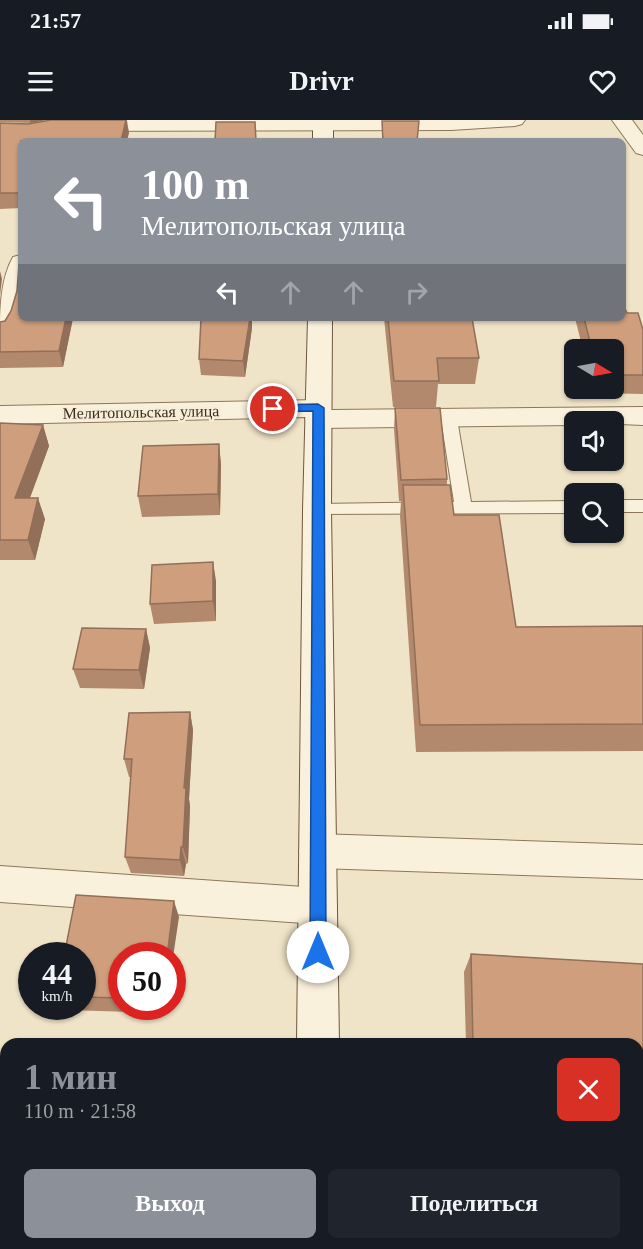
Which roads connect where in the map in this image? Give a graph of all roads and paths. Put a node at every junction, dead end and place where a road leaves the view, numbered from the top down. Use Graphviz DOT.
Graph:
graph roads {
  1 [pos="515,120"];
  2 [pos="622,120"];
  3 [pos="323,128"];
  4 [pos="62,129"];
  5 [pos="0,130"];
  6 [pos="643,149"];
  7 [pos="18,272"];
  8 [pos="320,321"];
  9 [pos="0,330"];
  10 [pos="318,413"];
  11 [pos="0,415"];
  12 [pos="643,416"];
  13 [pos="449,419"];
  14 [pos="624,506"];
  15 [pos="643,506"];
  16 [pos="564,507"];
  17 [pos="464,508"];
  18 [pos="317,510"];
  19 [pos="318,851"];
  20 [pos="643,862"];
  21 [pos="0,884"];
  22 [pos="318,906"];
  23 [pos="318,1038"];
  1 -- 3 [label="street"];
  2 -- 6 [label="street"];
  3 -- 4 [label="street"];
  4 -- 5 [label="street"];
  7 -- 9 [label="street"];
  8 -- 10 [label="street"];
  10 -- 11 [label="street, Мелитопольская улица"];
  10 -- 13 [label="street, Мелитопольская улица"];
  10 -- 18 [label="street"];
  12 -- 13 [label="street, Мелитопольская улица"];
  13 -- 17 [label="lane"];
  14 -- 15 [label="lane"];
  16 -- 17 [label="lane"];
  17 -- 18 [label="lane"];
  18 -- 19 [label="street"];
  19 -- 20 [label="street"];
  19 -- 22 [label="street"];
  21 -- 22 [label="street"];
  22 -- 23 [label="street"];
}
